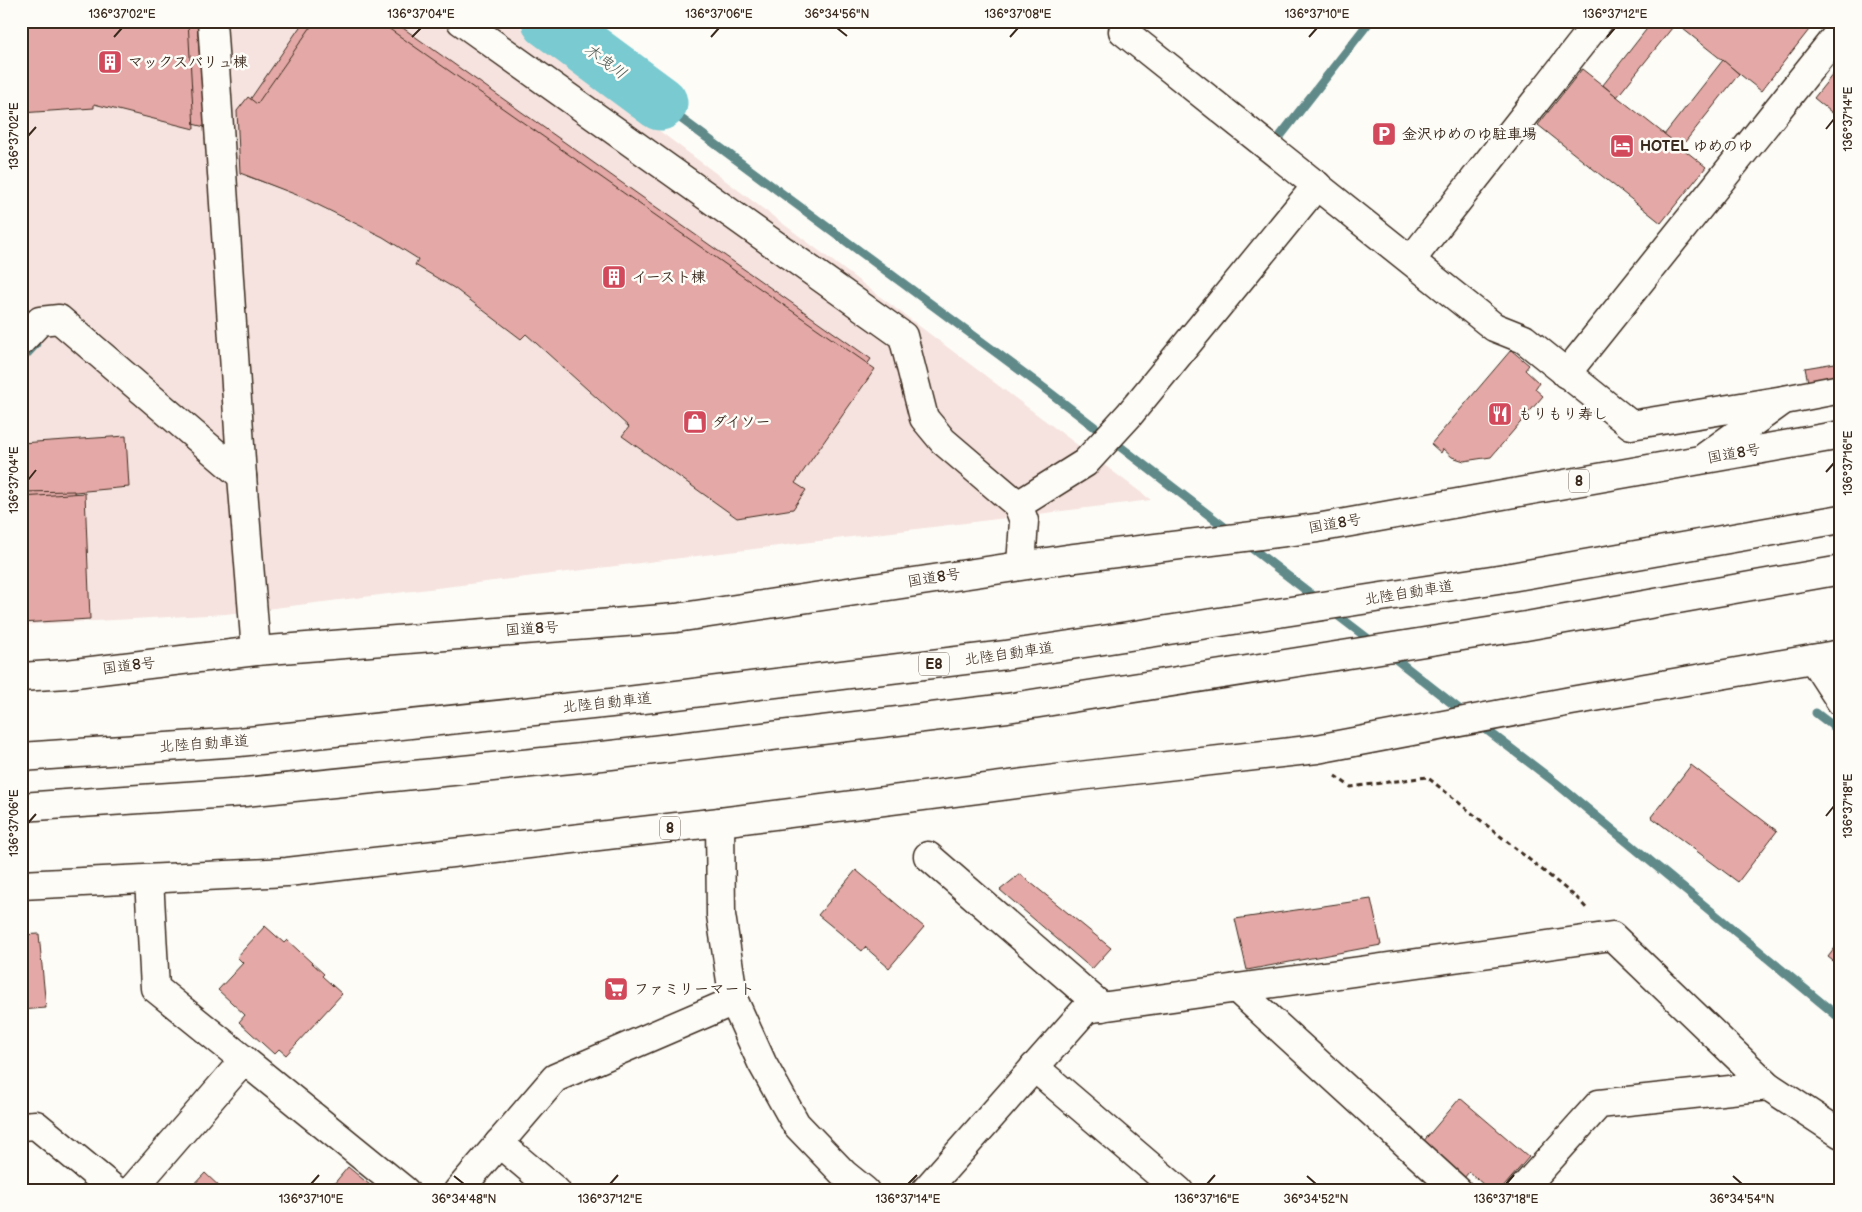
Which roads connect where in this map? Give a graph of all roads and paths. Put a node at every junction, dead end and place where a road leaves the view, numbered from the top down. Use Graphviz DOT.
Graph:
graph roads {
  1 [pos="212,21"];
  2 [pos="462,21"];
  3 [pos="1599,21"];
  4 [pos="1121,24"];
  5 [pos="1841,30"];
  6 [pos="1317,185"];
  7 [pos="1411,260"];
  8 [pos="21,341"];
  9 [pos="1566,374"];
  10 [pos="1841,389"];
  11 [pos="1784,400"];
  12 [pos="1841,435"];
  13 [pos="1701,460"];
  14 [pos="242,476"];
  15 [pos="1018,505"];
  16 [pos="1841,519"];
  17 [pos="1021,565"];
  18 [pos="1841,570"];
  19 [pos="256,651"];
  20 [pos="1841,654"];
  21 [pos="1813,659"];
  22 [pos="21,677"];
  23 [pos="1841,702"];
  24 [pos="1308,750"];
  25 [pos="21,757"];
  26 [pos="21,807"];
  27 [pos="720,822"];
  28 [pos="928,856"];
  29 [pos="149,879"];
  30 [pos="21,885"];
  31 [pos="1612,936"];
  32 [pos="1236,988"];
  33 [pos="734,1001"];
  34 [pos="1102,1007"];
  35 [pos="244,1060"];
  36 [pos="1034,1067"];
  37 [pos="1768,1086"];
  38 [pos="21,1126"];
  39 [pos="1841,1134"];
  40 [pos="499,1143"];
  41 [pos="116,1191"];
  42 [pos="131,1191"];
  43 [pos="405,1191"];
  44 [pos="458,1191"];
  45 [pos="556,1191"];
  46 [pos="865,1191"];
  47 [pos="925,1191"];
  48 [pos="1179,1191"];
  49 [pos="1458,1191"];
  50 [pos="1522,1191"];
  1 -- 14 [label="main road"];
  2 -- 15 [label="main road"];
  3 -- 7 [label="main road"];
  4 -- 6 [label="main road"];
  5 -- 9 [label="main road"];
  6 -- 7 [label="main road"];
  6 -- 15 [label="main road"];
  7 -- 9 [label="main road"];
  8 -- 14 [label="main road"];
  9 -- 11 [label="main road"];
  10 -- 11 [label="main road"];
  11 -- 13 [label="main road"];
  12 -- 13 [label="main road, 国道8号 / 8"];
  13 -- 17 [label="main road, 国道8号 / 8"];
  14 -- 19 [label="main road"];
  15 -- 17 [label="main road"];
  16 -- 25 [label="main road, 北陸自動車道 / E8"];
  17 -- 19 [label="main road, 国道8号 / 8"];
  18 -- 26 [label="main road"];
  19 -- 22 [label="main road, 国道8号 / 8"];
  20 -- 21 [label="main road, 8"];
  21 -- 23 [label="main road"];
  21 -- 24 [label="main road, 8"];
  24 -- 27 [label="main road, 8"];
  24 -- 31 [label="path"];
  27 -- 29 [label="main road, 8"];
  27 -- 33 [label="main road"];
  28 -- 34 [label="main road"];
  29 -- 30 [label="main road, 8"];
  29 -- 35 [label="main road"];
  31 -- 32 [label="main road"];
  31 -- 37 [label="main road"];
  32 -- 34 [label="main road"];
  32 -- 49 [label="main road"];
  33 -- 40 [label="main road"];
  33 -- 46 [label="main road"];
  34 -- 36 [label="main road"];
  35 -- 42 [label="main road"];
  35 -- 43 [label="main road"];
  36 -- 47 [label="main road"];
  36 -- 48 [label="main road"];
  37 -- 39 [label="main road"];
  37 -- 50 [label="main road"];
  38 -- 41 [label="main road"];
  40 -- 44 [label="main road"];
  40 -- 45 [label="main road"];
}
